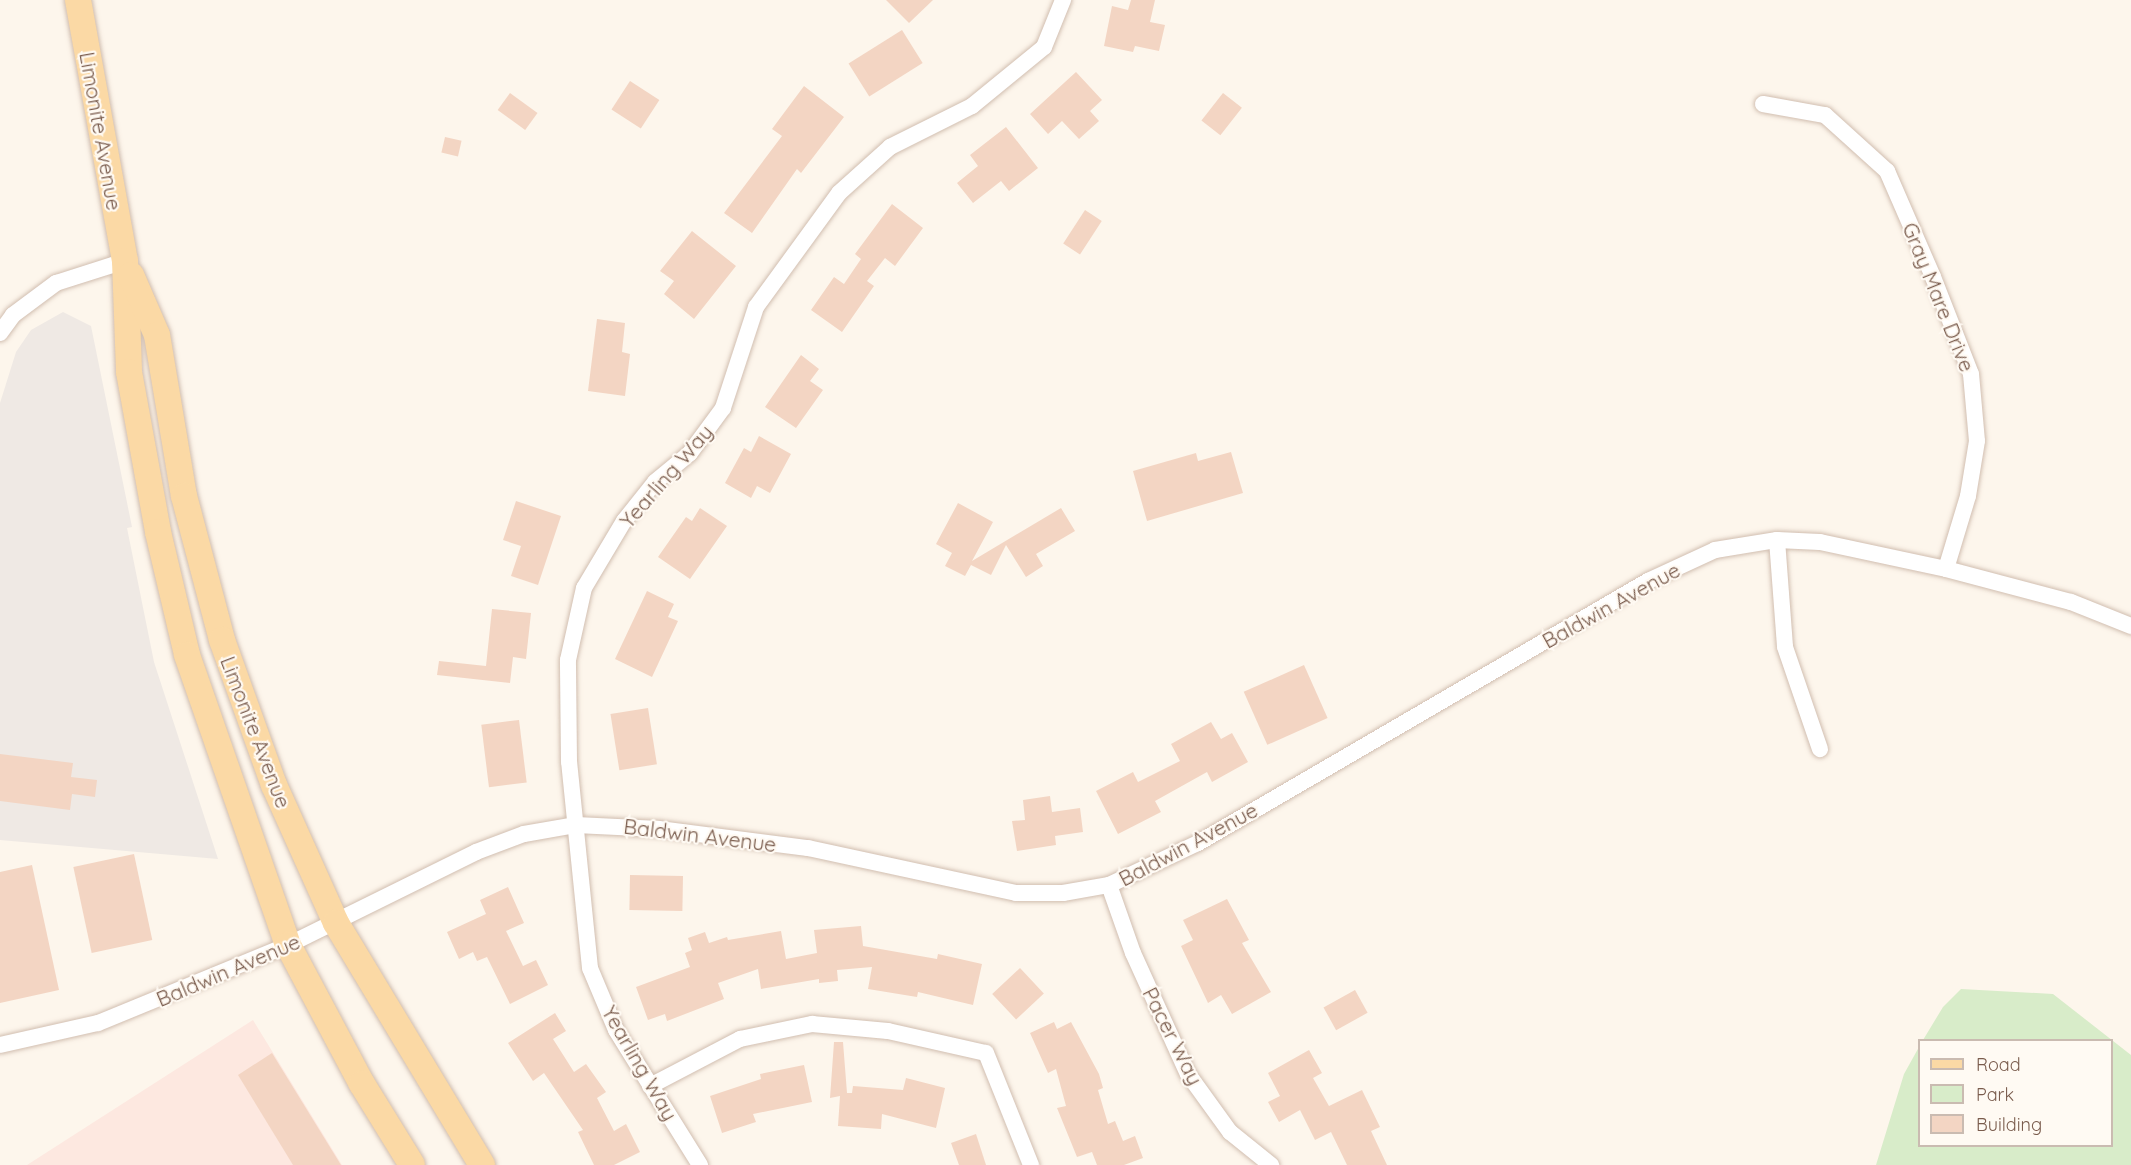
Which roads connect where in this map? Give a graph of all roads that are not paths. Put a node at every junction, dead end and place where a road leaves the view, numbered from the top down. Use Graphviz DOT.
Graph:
graph roads {
  1 [pos="78,0"];
  2 [pos="1063,0"];
  3 [pos="1763,104"];
  4 [pos="124,261"];
  5 [pos="0,333"];
  6 [pos="1777,540"];
  7 [pos="1946,569"];
  8 [pos="2131,626"];
  9 [pos="1820,749"];
  10 [pos="576,825"];
  11 [pos="1109,885"];
  12 [pos="336,923"];
  13 [pos="288,945"];
  14 [pos="0,1045"];
  15 [pos="650,1086"];
  16 [pos="412,1165"];
  17 [pos="482,1165"];
  18 [pos="700,1165"];
  19 [pos="1031,1165"];
  20 [pos="1271,1165"];
  1 -- 4 [label="main road, Limonite Avenue"];
  2 -- 10 [label="street, Yearling Way"];
  3 -- 7 [label="street, Gray Mare Drive"];
  4 -- 5 [label="street"];
  4 -- 12 [label="main road, Limonite Avenue"];
  4 -- 13 [label="main road, Limonite Avenue"];
  6 -- 7 [label="street, Baldwin Avenue"];
  6 -- 9 [label="street"];
  6 -- 11 [label="street, Baldwin Avenue"];
  7 -- 8 [label="street, Baldwin Avenue"];
  10 -- 11 [label="street, Baldwin Avenue"];
  10 -- 12 [label="street, Baldwin Avenue"];
  10 -- 15 [label="street, Yearling Way"];
  11 -- 20 [label="street, Pacer Way"];
  12 -- 13 [label="street, Baldwin Avenue"];
  12 -- 17 [label="main road, Limonite Avenue"];
  13 -- 14 [label="street, Baldwin Avenue"];
  13 -- 16 [label="main road, Limonite Avenue"];
  15 -- 18 [label="street, Yearling Way"];
  15 -- 19 [label="street"];
}
